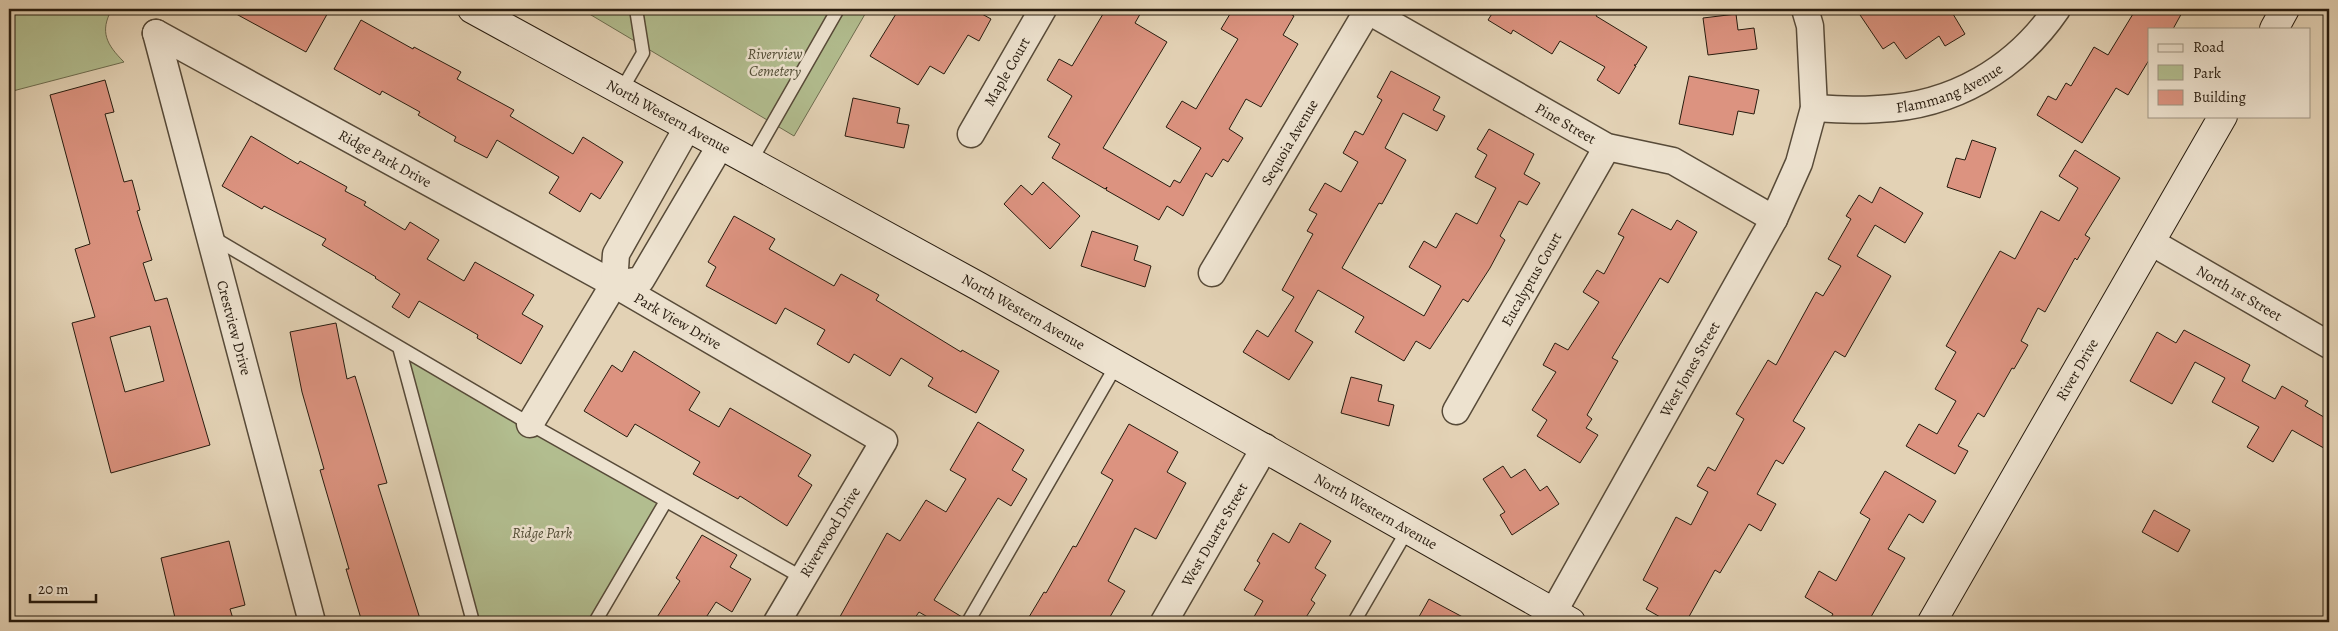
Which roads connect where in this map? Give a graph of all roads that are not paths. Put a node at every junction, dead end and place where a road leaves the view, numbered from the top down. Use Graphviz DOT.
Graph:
graph roads {
  1 [pos="472,9"];
  2 [pos="636,9"];
  3 [pos="838,9"];
  4 [pos="1043,9"];
  5 [pos="1805,9"];
  6 [pos="2057,9"];
  7 [pos="2286,9"];
  8 [pos="1366,10"];
  9 [pos="2275,28"];
  10 [pos="156,33"];
  11 [pos="620,92"];
  12 [pos="1814,108"];
  13 [pos="2222,118"];
  14 [pos="687,128"];
  15 [pos="971,134"];
  16 [pos="720,146"];
  17 [pos="1607,147"];
  18 [pos="750,163"];
  19 [pos="1774,219"];
  20 [pos="209,235"];
  21 [pos="2151,242"];
  22 [pos="1212,273"];
  23 [pos="614,284"];
  24 [pos="2329,345"];
  25 [pos="399,348"];
  26 [pos="1117,364"];
  27 [pos="1456,411"];
  28 [pos="530,424"];
  29 [pos="884,441"];
  30 [pos="1265,448"];
  31 [pos="666,501"];
  32 [pos="1408,529"];
  33 [pos="803,578"];
  34 [pos="1557,619"];
  35 [pos="312,622"];
  36 [pos="473,622"];
  37 [pos="595,622"];
  38 [pos="777,622"];
  39 [pos="968,622"];
  40 [pos="1164,622"];
  41 [pos="1354,622"];
  42 [pos="1932,622"];
  1 -- 11 [label="main road, North Western Avenue"];
  2 -- 11 [label="lane"];
  3 -- 18 [label="lane"];
  4 -- 15 [label="street, Maple Court"];
  5 -- 12 [label="street, West Jones Street"];
  6 -- 12 [label="street, Flammang Avenue"];
  7 -- 9 [label="main road"];
  8 -- 17 [label="street, Pine Street"];
  8 -- 22 [label="street, Sequoia Avenue"];
  10 -- 20 [label="street, Crestview Drive"];
  10 -- 23 [label="street, Ridge Park Drive"];
  11 -- 14 [label="main road, North Western Avenue"];
  12 -- 19 [label="street, West Jones Street"];
  13 -- 21 [label="main road, River Drive"];
  14 -- 16 [label="main road, North Western Avenue"];
  14 -- 23 [label="street"];
  16 -- 18 [label="main road, North Western Avenue"];
  16 -- 23 [label="street"];
  17 -- 19 [label="street, Pine Street"];
  17 -- 27 [label="street, Eucalyptus Court"];
  18 -- 26 [label="main road, North Western Avenue"];
  19 -- 34 [label="street, West Jones Street"];
  20 -- 25 [label="lane"];
  20 -- 35 [label="street, Crestview Drive"];
  21 -- 24 [label="street, North 1st Street"];
  21 -- 42 [label="main road, River Drive"];
  23 -- 28 [label="street"];
  23 -- 29 [label="street, Park View Drive"];
  25 -- 28 [label="lane"];
  25 -- 36 [label="lane"];
  26 -- 30 [label="main road, North Western Avenue"];
  26 -- 39 [label="lane"];
  28 -- 31 [label="lane"];
  29 -- 33 [label="street, Riverwood Drive"];
  30 -- 32 [label="main road, North Western Avenue"];
  30 -- 40 [label="street, West Duarte Street"];
  31 -- 33 [label="lane"];
  31 -- 37 [label="lane"];
  32 -- 34 [label="main road, North Western Avenue"];
  32 -- 41 [label="lane"];
  33 -- 38 [label="street, Riverwood Drive"];
}
